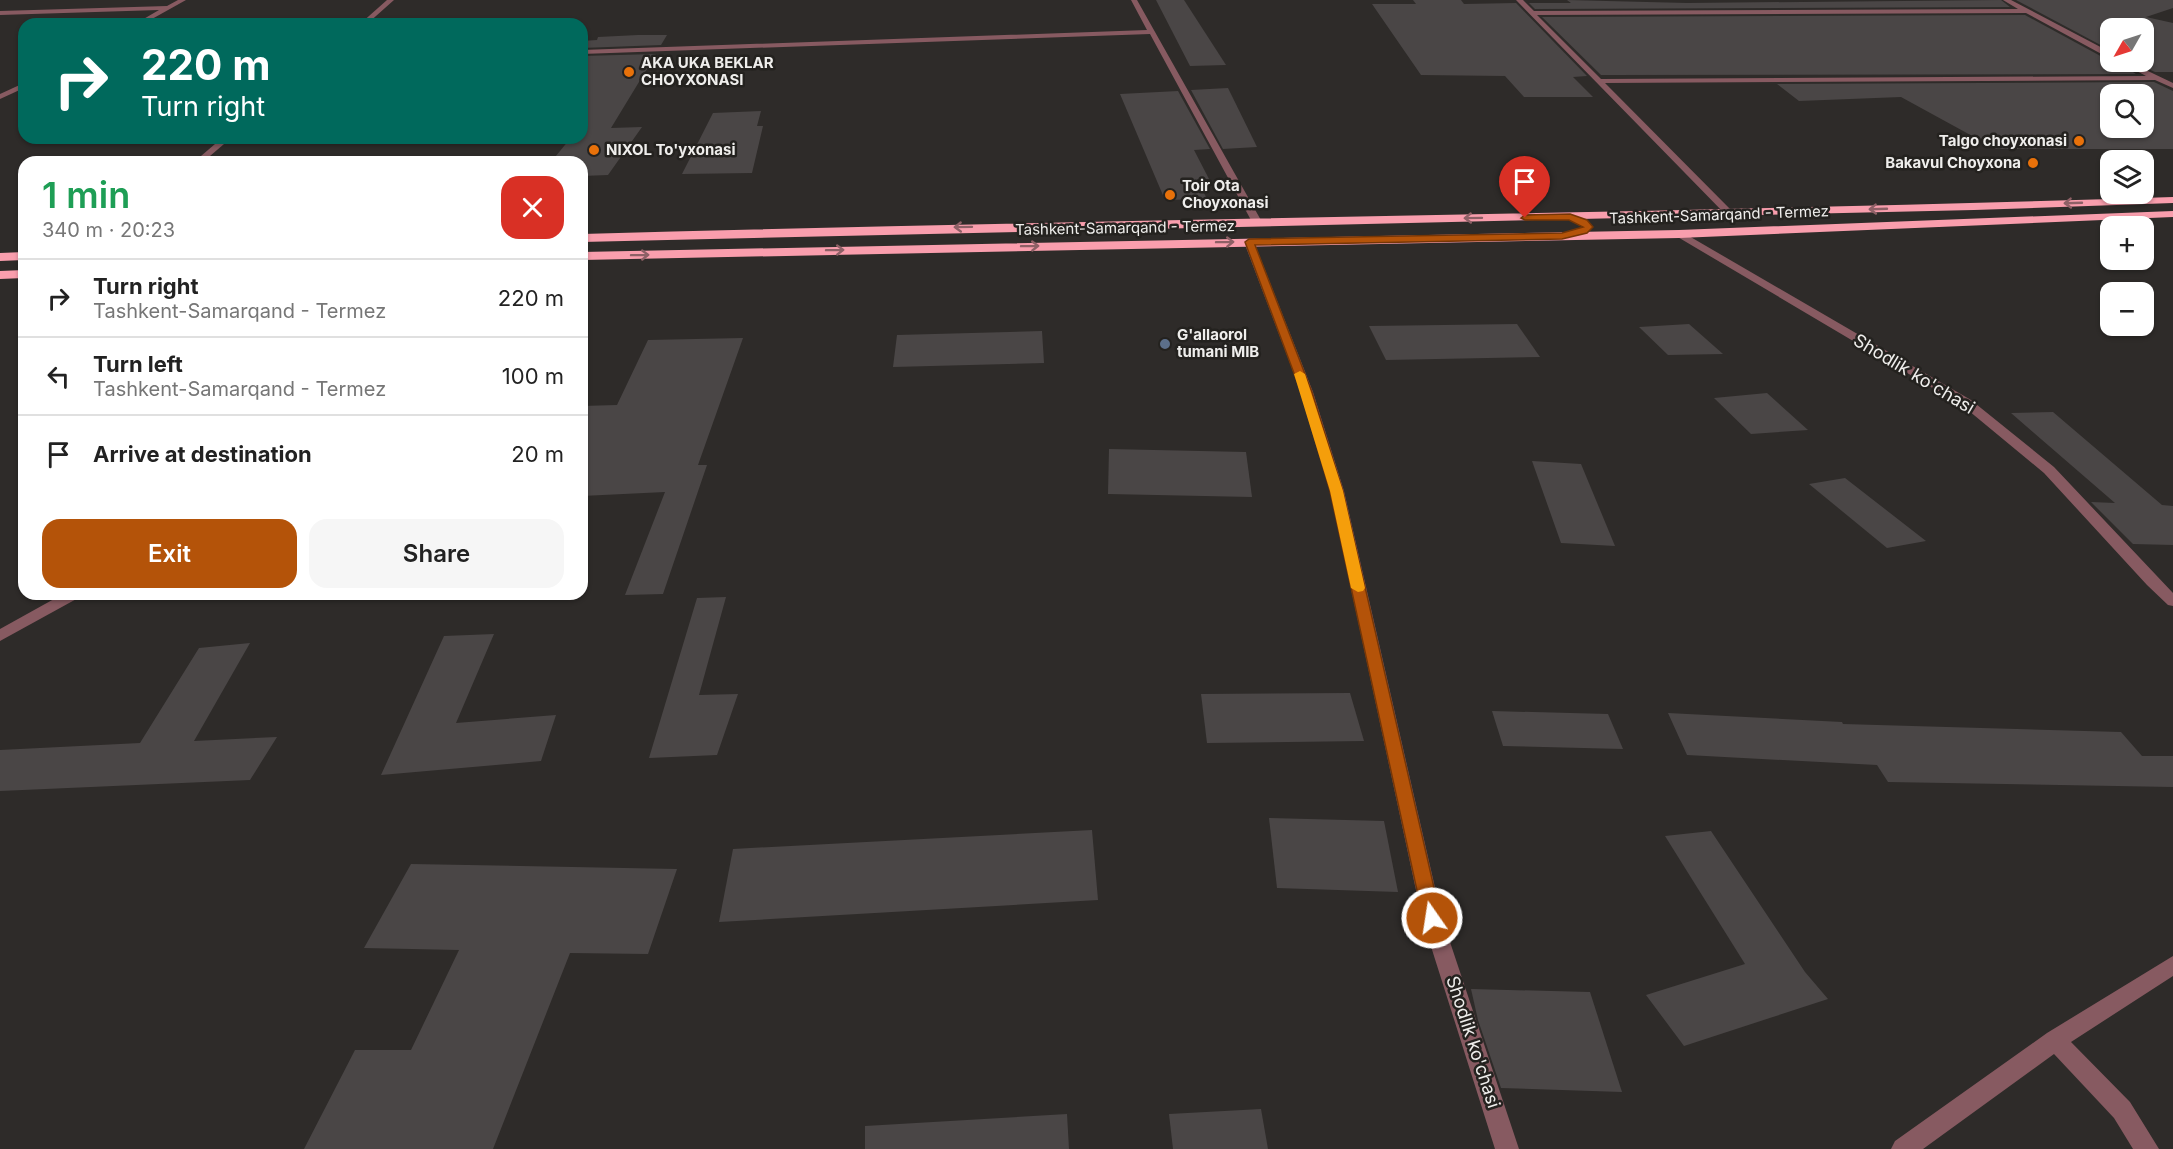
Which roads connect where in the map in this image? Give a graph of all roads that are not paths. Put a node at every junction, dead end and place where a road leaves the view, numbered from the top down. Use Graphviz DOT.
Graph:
graph roads {
  1 [pos="183,0"];
  2 [pos="391,0"];
  3 [pos="396,0"];
  4 [pos="1134,0"];
  5 [pos="1519,0"];
  6 [pos="2006,0"];
  7 [pos="168,8"];
  8 [pos="2026,10"];
  9 [pos="0,13"];
  10 [pos="1531,13"];
  11 [pos="149,18"];
  12 [pos="370,18"];
  13 [pos="1153,32"];
  14 [pos="2100,49"];
  15 [pos="588,52"];
  16 [pos="2145,72"];
  17 [pos="2157,78"];
  18 [pos="1600,81"];
  19 [pos="2173,86"];
  20 [pos="18,88"];
  21 [pos="0,97"];
  22 [pos="220,144"];
  23 [pos="205,156"];
  24 [pos="2173,200"];
  25 [pos="1730,214"];
  26 [pos="2173,214"];
  27 [pos="1570,217"];
  28 [pos="1257,222"];
  29 [pos="1679,234"];
  30 [pos="1562,236"];
  31 [pos="588,238"];
  32 [pos="1249,242"];
  33 [pos="18,256"];
  34 [pos="588,256"];
  35 [pos="0,257"];
  36 [pos="18,274"];
  37 [pos="0,275"];
  38 [pos="64,600"];
  39 [pos="2173,601"];
  40 [pos="0,636"];
  41 [pos="2173,965"];
  42 [pos="2055,1040"];
  43 [pos="1507,1149"];
  44 [pos="1903,1149"];
  45 [pos="2147,1149"];
  1 -- 7 [label="street"];
  2 -- 3 [label="street"];
  2 -- 12 [label="street"];
  4 -- 13 [label="street"];
  5 -- 10 [label="street"];
  6 -- 8 [label="street"];
  7 -- 9 [label="street"];
  7 -- 11 [label="street"];
  8 -- 10 [label="street"];
  8 -- 14 [label="street"];
  10 -- 18 [label="street"];
  13 -- 15 [label="street"];
  13 -- 28 [label="street"];
  16 -- 17 [label="street"];
  17 -- 18 [label="street"];
  17 -- 19 [label="street"];
  18 -- 25 [label="street"];
  20 -- 21 [label="street"];
  22 -- 23 [label="street"];
  24 -- 25 [label="highway, Tashkent-Samarqand - Termez, one-way"];
  25 -- 27 [label="highway, Tashkent-Samarqand - Termez"];
  26 -- 29 [label="highway, Tashkent-Samarqand - Termez"];
  27 -- 28 [label="highway, Tashkent-Samarqand - Termez, one-way"];
  27 -- 30 [label="highway"];
  28 -- 31 [label="highway, Tashkent-Samarqand - Termez, one-way"];
  29 -- 30 [label="highway, Tashkent-Samarqand - Termez"];
  29 -- 39 [label="street, Shodlik ko'chasi"];
  30 -- 32 [label="highway, Tashkent-Samarqand - Termez"];
  34 -- 32 [label="highway, Tashkent-Samarqand - Termez, one-way"];
  32 -- 43 [label="street, Shodlik ko'chasi"];
  33 -- 35 [label="highway"];
  36 -- 37 [label="highway"];
  38 -- 40 [label="street"];
  41 -- 42 [label="street"];
  42 -- 44 [label="street"];
  42 -- 45 [label="street"];
}
